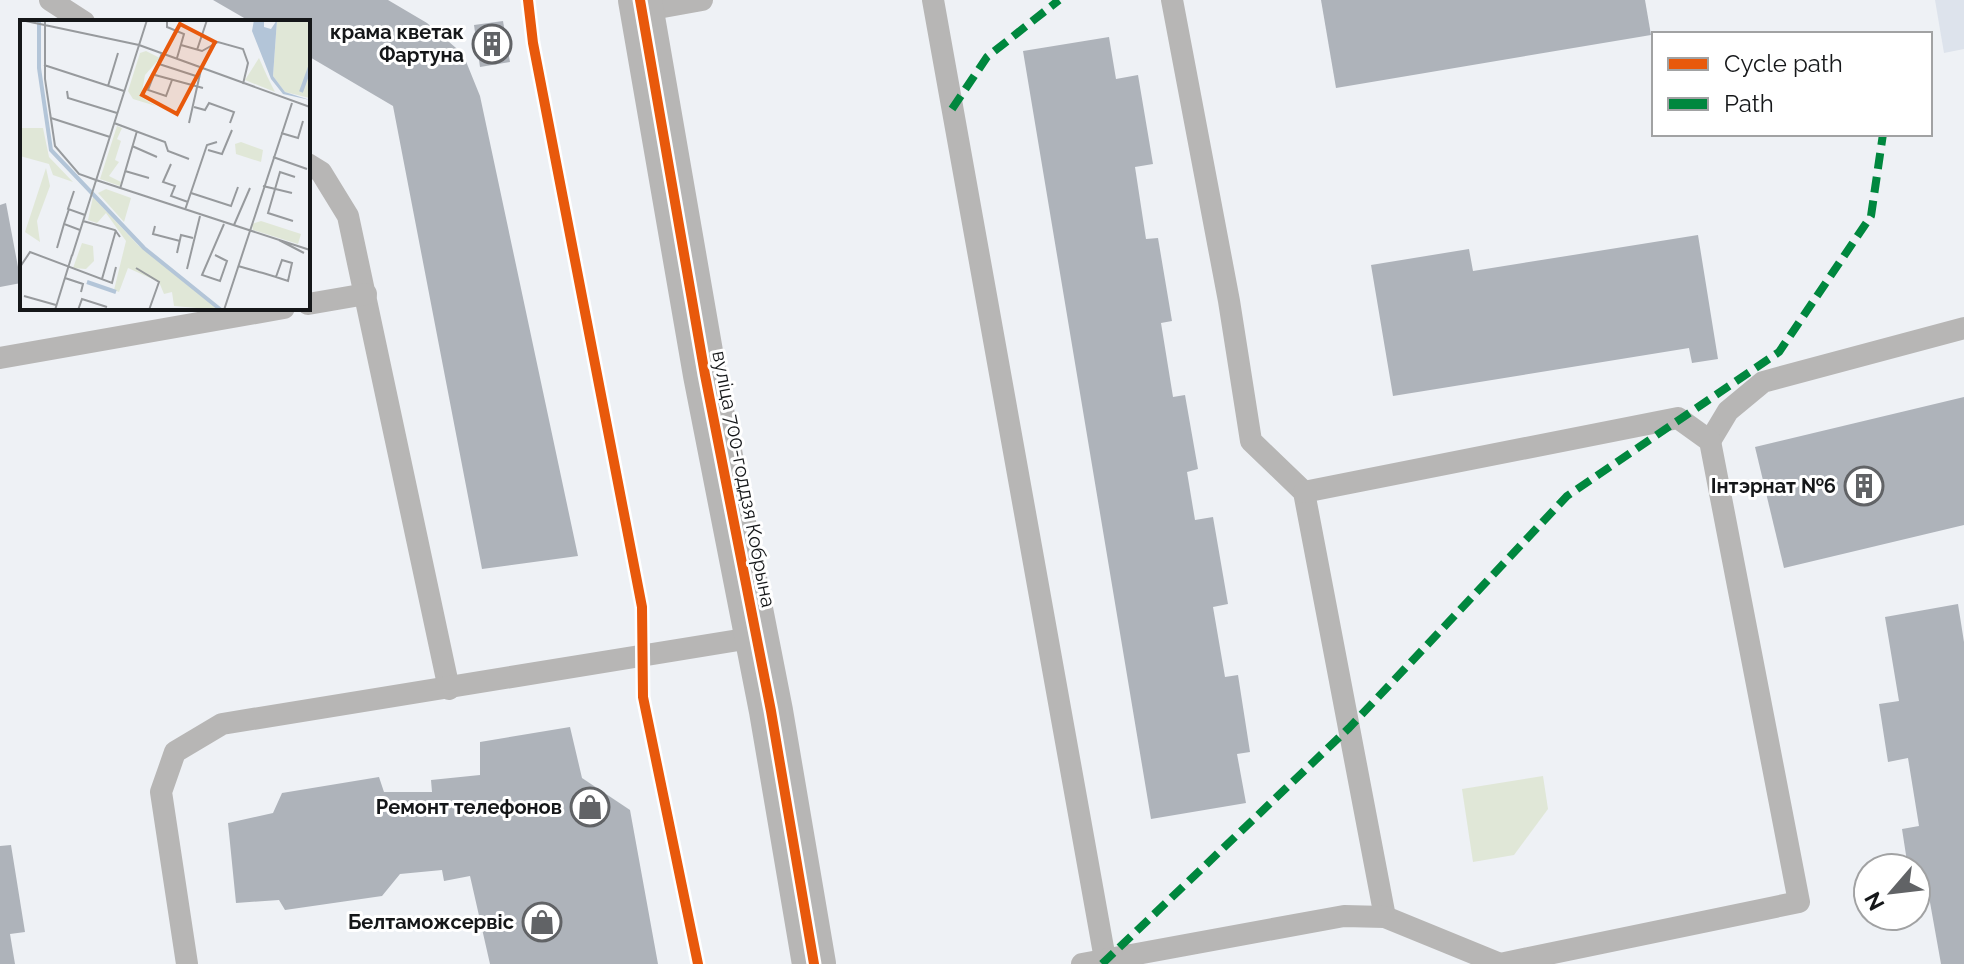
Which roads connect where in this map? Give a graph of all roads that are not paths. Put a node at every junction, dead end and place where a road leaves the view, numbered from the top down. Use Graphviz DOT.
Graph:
graph roads {
  1 [pos="50,0"];
  2 [pos="702,0"];
  3 [pos="933,0"];
  4 [pos="1172,0"];
  5 [pos="640,6"];
  6 [pos="81,20"];
  7 [pos="310,165"];
  8 [pos="366,294"];
  9 [pos="310,304"];
  10 [pos="273,310"];
  11 [pos="1964,328"];
  12 [pos="0,358"];
  13 [pos="1710,441"];
  14 [pos="1304,492"];
  15 [pos="757,637"];
  16 [pos="449,689"];
  17 [pos="1385,917"];
  18 [pos="1105,959"];
  19 [pos="187,964"];
  20 [pos="814,964"];
  21 [pos="1082,964"];
  1 -- 6 [label="lane"];
  2 -- 5 [label="lane"];
  3 -- 18 [label="lane"];
  4 -- 14 [label="lane"];
  5 -- 15 [label="street, вуліца 700-годдзя Кобрына"];
  7 -- 8 [label="lane"];
  8 -- 9 [label="lane"];
  8 -- 16 [label="lane"];
  10 -- 12 [label="lane"];
  11 -- 13 [label="lane"];
  13 -- 14 [label="lane"];
  13 -- 17 [label="lane"];
  14 -- 17 [label="lane"];
  15 -- 16 [label="lane"];
  15 -- 20 [label="street, вуліца 700-годдзя Кобрына"];
  16 -- 19 [label="lane"];
  17 -- 18 [label="lane"];
  18 -- 21 [label="lane"];
}
